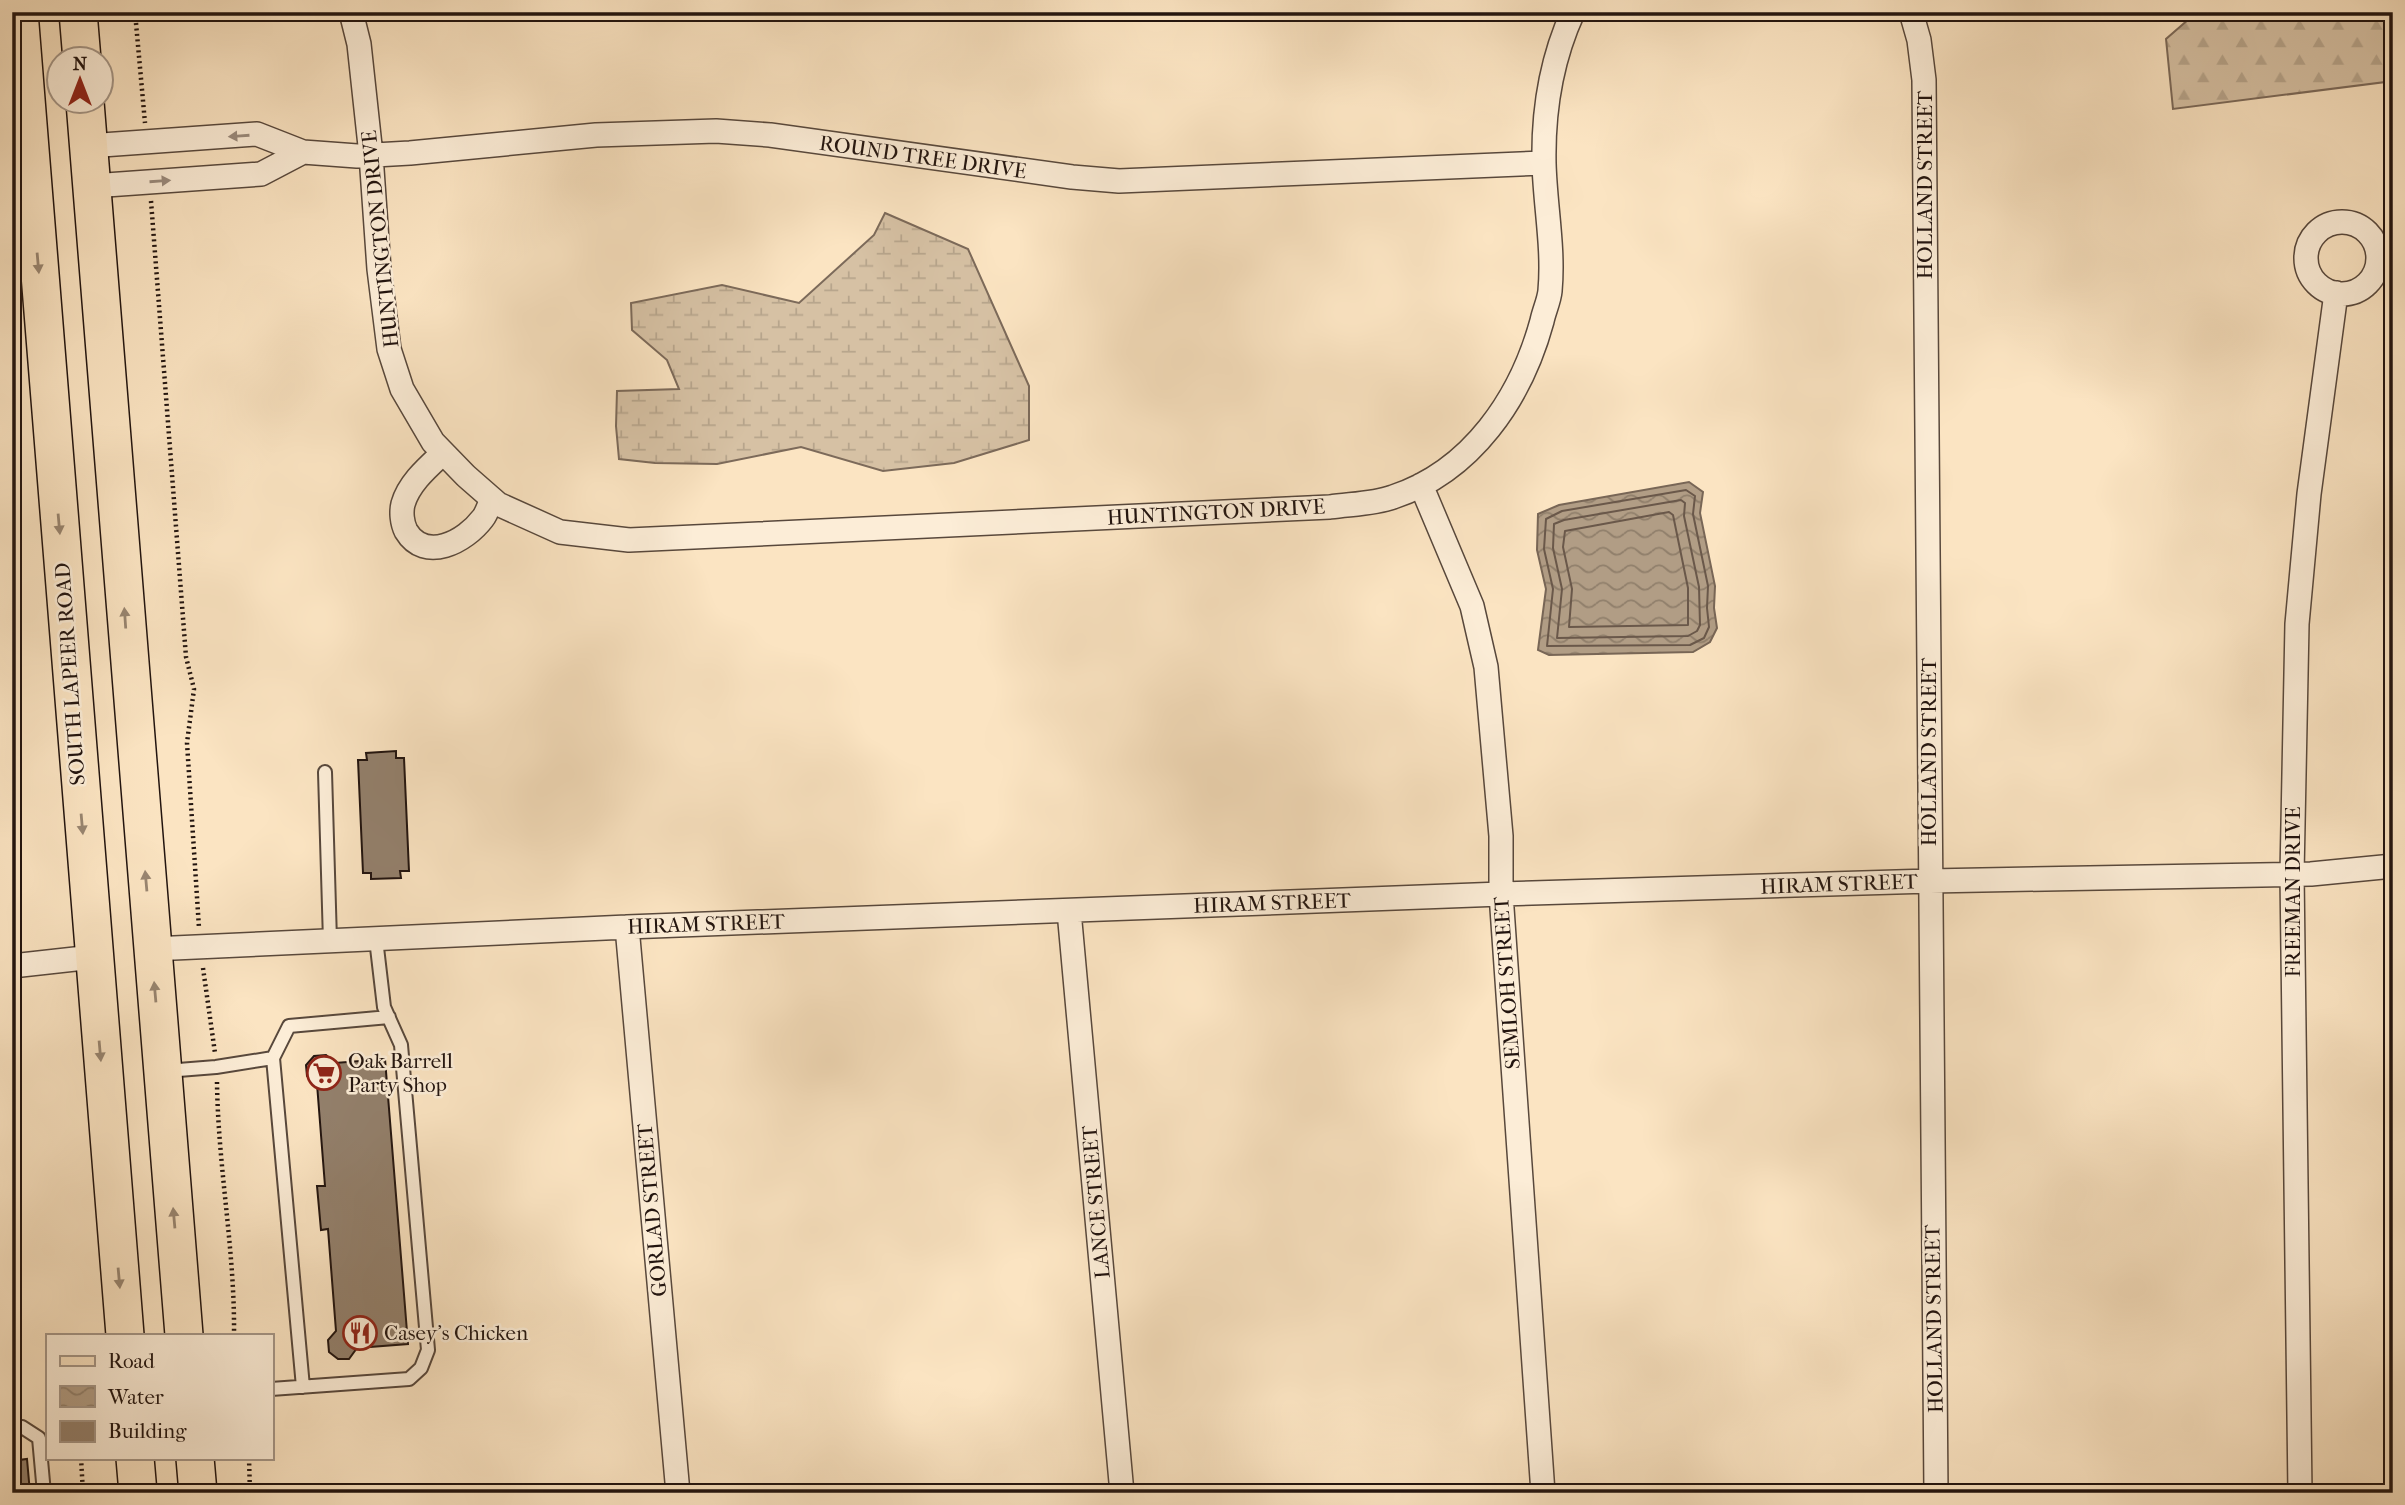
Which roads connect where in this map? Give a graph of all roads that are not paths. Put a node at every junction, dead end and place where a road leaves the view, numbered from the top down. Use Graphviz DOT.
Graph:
graph roads {
  1 [pos="19,12"];
  2 [pos="78,12"];
  3 [pos="351,12"];
  4 [pos="1573,12"];
  5 [pos="1911,12"];
  6 [pos="81,46"];
  7 [pos="86,116"];
  8 [pos="88,146"];
  9 [pos="303,152"];
  10 [pos="371,155"];
  11 [pos="1544,163"];
  12 [pos="92,186"];
  13 [pos="2336,293"];
  14 [pos="443,453"];
  15 [pos="54,456"];
  16 [pos="114,477"];
  17 [pos="1421,485"];
  18 [pos="492,499"];
  19 [pos="71,675"];
  20 [pos="131,686"];
  21 [pos="325,772"];
  22 [pos="2393,866"];
  23 [pos="2292,874"];
  24 [pos="1930,881"];
  25 [pos="1501,894"];
  26 [pos="1069,911"];
  27 [pos="627,927"];
  28 [pos="376,939"];
  29 [pos="330,941"];
  30 [pos="152,949"];
  31 [pos="93,957"];
  32 [pos="12,966"];
  33 [pos="389,1017"];
  34 [pos="273,1058"];
  35 [pos="162,1071"];
  36 [pos="125,1334"];
  37 [pos="184,1334"];
  38 [pos="303,1387"];
  39 [pos="273,1389"];
  40 [pos="12,1428"];
  41 [pos="135,1460"];
  42 [pos="195,1460"];
  43 [pos="44,1493"];
  44 [pos="138,1493"];
  45 [pos="198,1493"];
  46 [pos="678,1493"];
  47 [pos="1122,1493"];
  48 [pos="1543,1493"];
  49 [pos="1936,1493"];
  50 [pos="2300,1493"];
  1 -- 15 [label="main road, SOUTH LAPEER ROAD, one-way"];
  2 -- 6 [label="main road"];
  3 -- 10 [label="street, HUNTINGTON DRIVE"];
  4 -- 11 [label="street, HUNTINGTON DRIVE"];
  5 -- 24 [label="street, HOLLAND STREET"];
  7 -- 8 [label="main road"];
  9 -- 8 [label="street, ROUND TREE DRIVE, one-way"];
  8 -- 12 [label="main road"];
  9 -- 10 [label="street, ROUND TREE DRIVE"];
  12 -- 9 [label="street, one-way"];
  10 -- 11 [label="street, ROUND TREE DRIVE"];
  10 -- 14 [label="street, HUNTINGTON DRIVE"];
  11 -- 17 [label="street, HUNTINGTON DRIVE"];
  12 -- 16 [label="main road"];
  13 -- 23 [label="street, FREEMAN DRIVE"];
  14 -- 18 [label="street, HUNTINGTON DRIVE"];
  14 -- 18 [label="street"];
  15 -- 16 [label="main road"];
  15 -- 19 [label="main road, SOUTH LAPEER ROAD, one-way"];
  20 -- 16 [label="main road, one-way"];
  17 -- 18 [label="street, HUNTINGTON DRIVE"];
  17 -- 25 [label="street, SEMLOH STREET"];
  19 -- 20 [label="main road"];
  19 -- 31 [label="main road, SOUTH LAPEER ROAD, one-way"];
  30 -- 20 [label="main road, one-way"];
  21 -- 29 [label="lane"];
  22 -- 23 [label="street, HIRAM STREET"];
  23 -- 24 [label="street, HIRAM STREET"];
  23 -- 50 [label="street, FREEMAN DRIVE"];
  24 -- 25 [label="street, HIRAM STREET"];
  24 -- 49 [label="street, HOLLAND STREET"];
  25 -- 26 [label="street, HIRAM STREET"];
  25 -- 48 [label="street, SEMLOH STREET"];
  26 -- 27 [label="street, HIRAM STREET"];
  26 -- 47 [label="street, LANCE STREET"];
  27 -- 28 [label="street, HIRAM STREET"];
  27 -- 46 [label="street, GORLAD STREET"];
  28 -- 29 [label="street, HIRAM STREET"];
  28 -- 33 [label="lane"];
  29 -- 30 [label="street, HIRAM STREET"];
  35 -- 30 [label="main road, one-way"];
  31 -- 32 [label="street"];
  31 -- 36 [label="main road, SOUTH LAPEER ROAD, one-way"];
  33 -- 34 [label="lane"];
  33 -- 38 [label="lane"];
  34 -- 35 [label="lane"];
  34 -- 38 [label="lane"];
  37 -- 35 [label="main road, one-way"];
  38 -- 39 [label="lane"];
  40 -- 43 [label="lane"];
  41 -- 44 [label="main road"];
  42 -- 45 [label="main road"];
}
